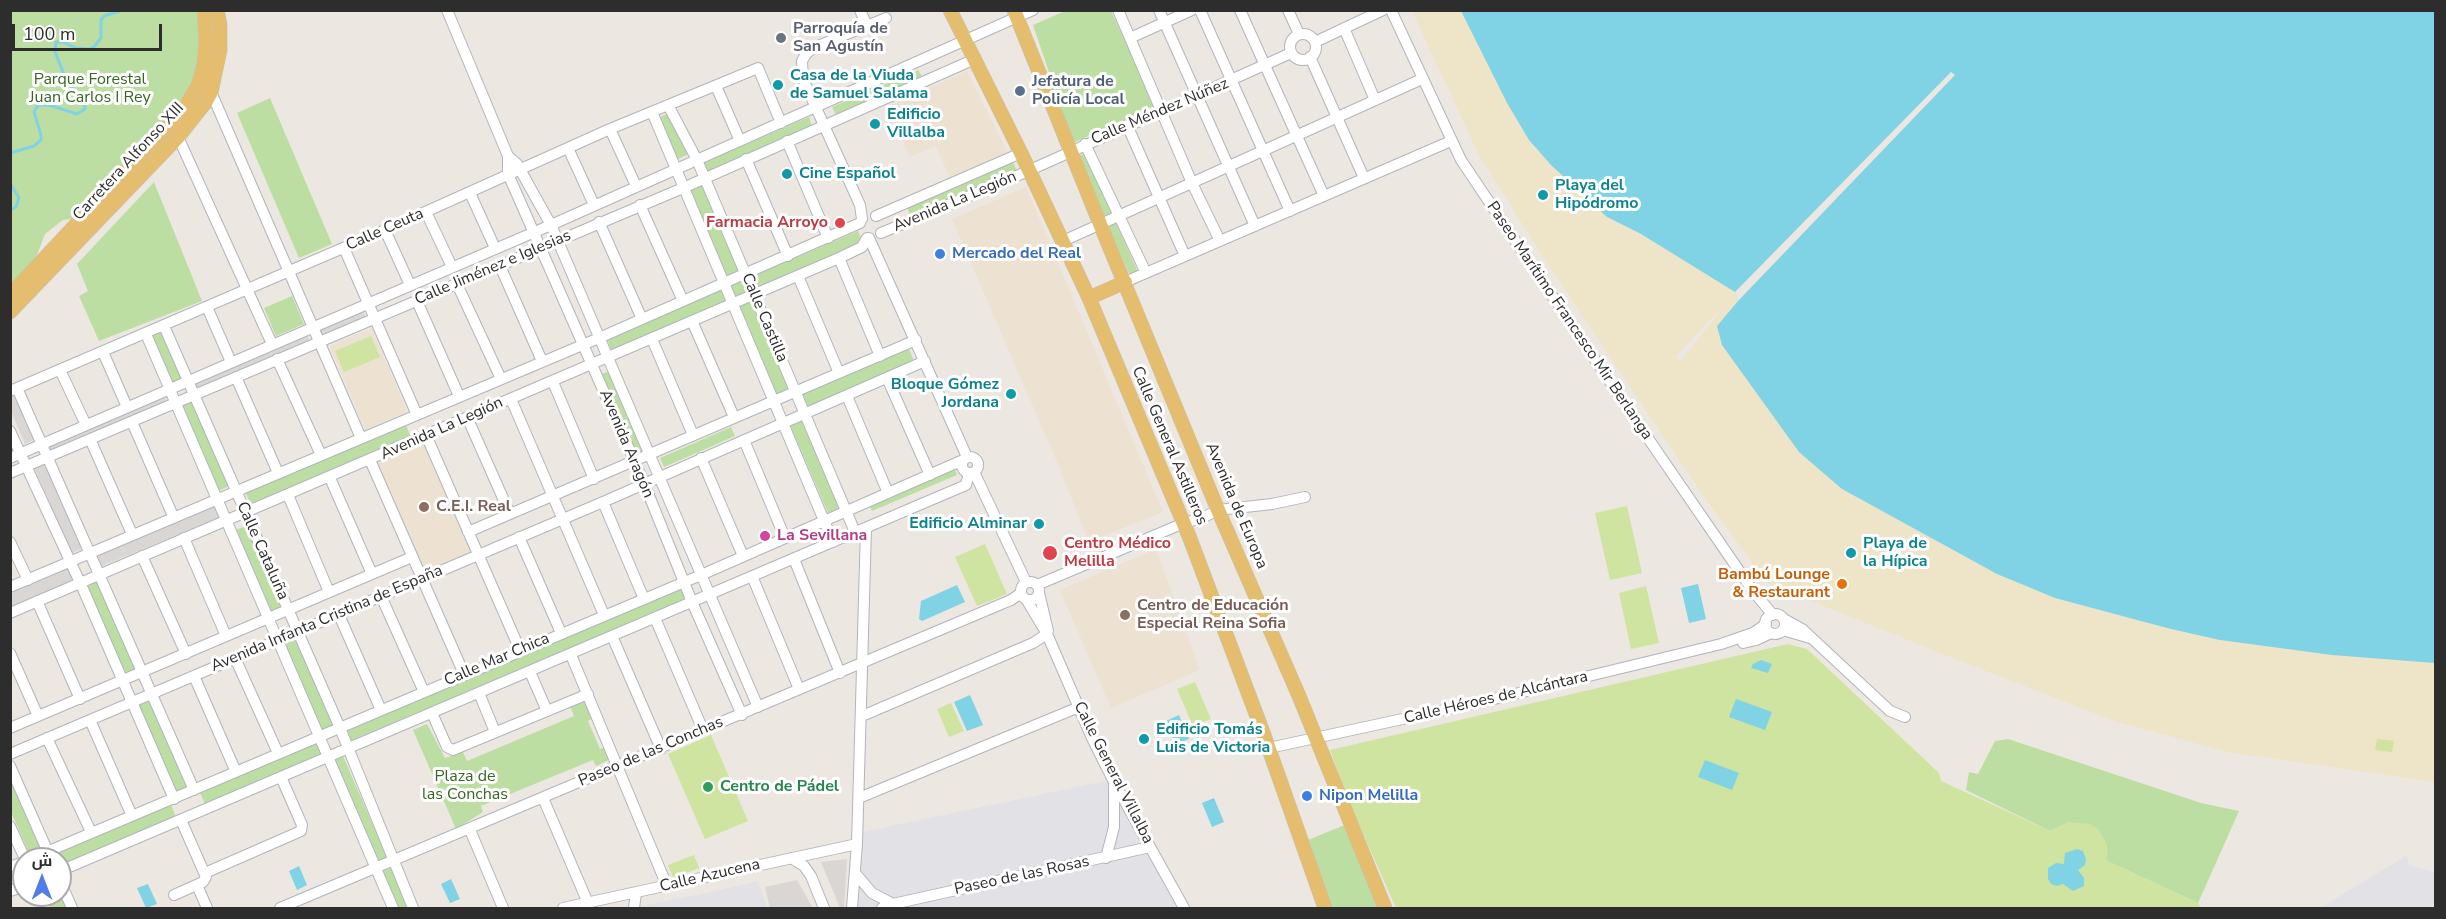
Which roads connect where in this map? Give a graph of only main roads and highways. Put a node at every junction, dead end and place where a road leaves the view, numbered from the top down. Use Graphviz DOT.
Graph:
graph roads {
  1 [pos="204,10"];
  2 [pos="217,10"];
  3 [pos="950,10"];
  4 [pos="1016,14"];
  5 [pos="1125,282"];
  6 [pos="10,295"];
  7 [pos="1089,298"];
  8 [pos="10,312"];
  9 [pos="1325,909"];
  10 [pos="1385,909"];
  1 -- 6 [label="main road, Carretera Alfonso XIII"];
  2 -- 8 [label="main road, Carretera Alfonso XIII"];
  3 -- 7 [label="main road, Calle General Astilleros"];
  4 -- 5 [label="main road, Avenida de Europa"];
  5 -- 7 [label="main road"];
  5 -- 10 [label="main road, Avenida de Europa"];
  7 -- 9 [label="main road, Calle General Astilleros"];
}
